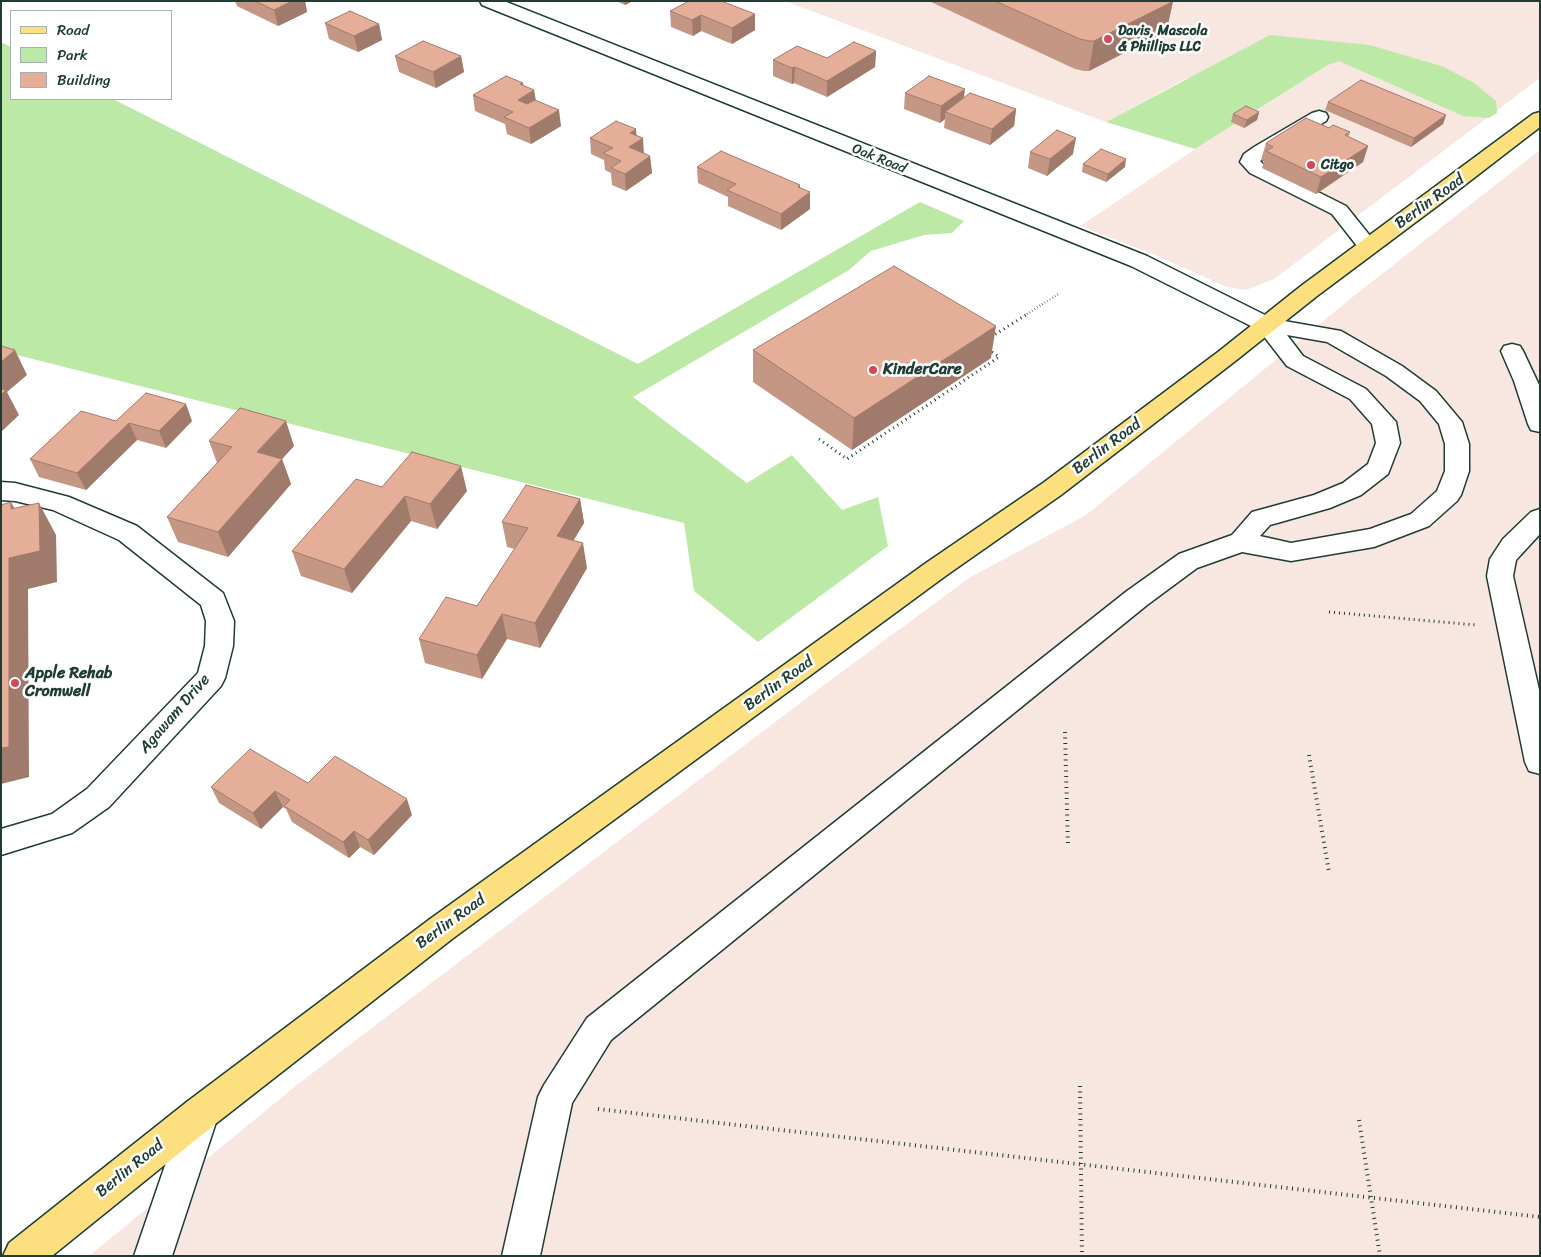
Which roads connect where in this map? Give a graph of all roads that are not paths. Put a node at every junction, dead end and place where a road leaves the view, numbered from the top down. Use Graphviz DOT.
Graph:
graph roads {
  1 [pos="488,1"];
  2 [pos="1319,117"];
  3 [pos="1540,118"];
  4 [pos="1368,248"];
  5 [pos="1266,325"];
  6 [pos="1512,352"];
  7 [pos="1540,424"];
  8 [pos="1,491"];
  9 [pos="1540,518"];
  10 [pos="1241,542"];
  11 [pos="1540,762"];
  12 [pos="1,842"];
  13 [pos="201,1113"];
  14 [pos="22,1256"];
  15 [pos="153,1256"];
  16 [pos="521,1256"];
  1 -- 5 [label="street, Oak Road"];
  2 -- 4 [label="street"];
  3 -- 4 [label="main road, Berlin Road"];
  4 -- 5 [label="main road, Berlin Road"];
  5 -- 10 [label="street"];
  5 -- 10 [label="street"];
  5 -- 13 [label="main road, Berlin Road"];
  6 -- 7 [label="street"];
  8 -- 12 [label="street, Agawam Drive"];
  9 -- 11 [label="street"];
  10 -- 16 [label="street"];
  13 -- 14 [label="main road, Berlin Road"];
  13 -- 15 [label="street"];
}
